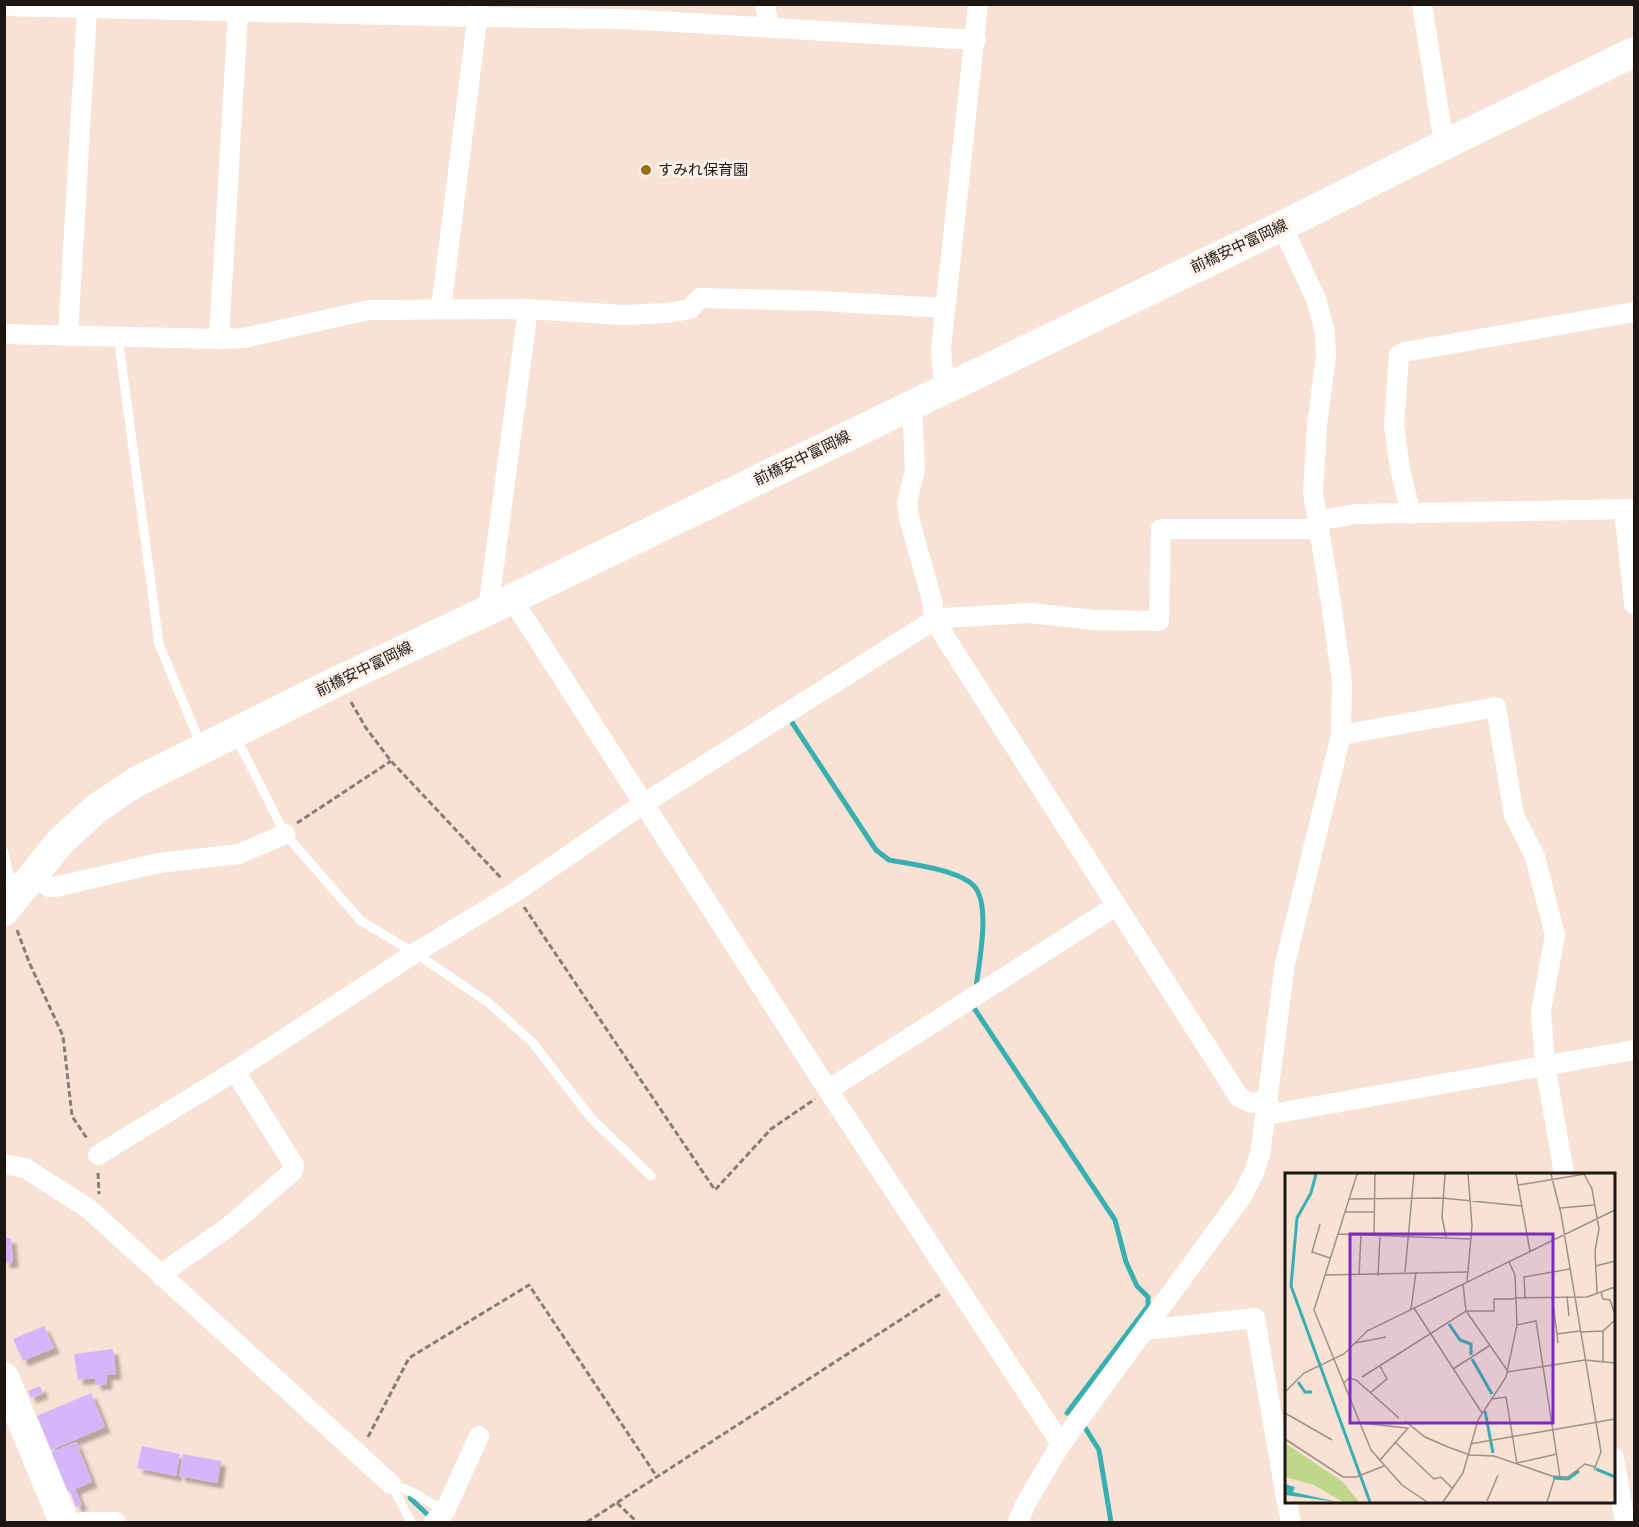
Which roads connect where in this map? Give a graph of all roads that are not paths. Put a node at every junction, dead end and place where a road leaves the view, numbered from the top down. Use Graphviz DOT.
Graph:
graph roads {
  1 [pos="765,4"];
  2 [pos="978,4"];
  3 [pos="1422,4"];
  4 [pos="4,6"];
  5 [pos="193,8"];
  6 [pos="87,9"];
  7 [pos="478,11"];
  8 [pos="238,12"];
  9 [pos="769,26"];
  10 [pos="976,40"];
  11 [pos="1635,52"];
  12 [pos="1448,143"];
  13 [pos="1282,226"];
  14 [pos="945,308"];
  15 [pos="441,309"];
  16 [pos="528,309"];
  17 [pos="1635,312"];
  18 [pos="4,334"];
  19 [pos="68,336"];
  20 [pos="118,336"];
  21 [pos="219,339"];
  22 [pos="944,389"];
  23 [pos="912,405"];
  24 [pos="1629,509"];
  25 [pos="1412,514"];
  26 [pos="1318,525"];
  27 [pos="500,604"];
  28 [pos="1635,604"];
  29 [pos="934,620"];
  30 [pos="234,734"];
  31 [pos="1341,735"];
  32 [pos="203,749"];
  33 [pos="643,804"];
  34 [pos="285,834"];
  35 [pos="4,852"];
  36 [pos="18,902"];
  37 [pos="1116,906"];
  38 [pos="415,953"];
  39 [pos="1635,1050"];
  40 [pos="1545,1064"];
  41 [pos="235,1071"];
  42 [pos="828,1090"];
  43 [pos="1267,1107"];
  44 [pos="98,1155"];
  45 [pos="4,1164"];
  46 [pos="1564,1173"];
  47 [pos="651,1176"];
  48 [pos="162,1277"];
  49 [pos="1145,1330"];
  50 [pos="4,1377"];
  51 [pos="479,1436"];
  52 [pos="1061,1444"];
  53 [pos="1615,1464"];
  54 [pos="391,1484"];
  55 [pos="1285,1489"];
  56 [pos="1288,1503"];
  57 [pos="446,1519"];
  58 [pos="64,1522"];
  59 [pos="82,1522"];
  60 [pos="116,1522"];
  61 [pos="411,1522"];
  62 [pos="1018,1522"];
  63 [pos="1291,1522"];
  64 [pos="1625,1522"];
  1 -- 9 [label="street"];
  2 -- 10 [label="street"];
  3 -- 12 [label="street"];
  4 -- 6 [label="street"];
  5 -- 6 [label="street"];
  5 -- 8 [label="street"];
  6 -- 19 [label="street"];
  7 -- 8 [label="street"];
  7 -- 9 [label="street"];
  7 -- 15 [label="street"];
  8 -- 21 [label="street"];
  9 -- 10 [label="street"];
  10 -- 14 [label="street"];
  11 -- 12 [label="main road, 前橋安中富岡線"];
  12 -- 13 [label="main road, 前橋安中富岡線"];
  13 -- 22 [label="main road, 前橋安中富岡線"];
  13 -- 26 [label="street"];
  14 -- 16 [label="street"];
  14 -- 22 [label="street"];
  15 -- 16 [label="street"];
  15 -- 21 [label="street"];
  16 -- 27 [label="street"];
  17 -- 25 [label="street"];
  18 -- 19 [label="street"];
  19 -- 20 [label="street"];
  20 -- 21 [label="street"];
  20 -- 32 [label="lane"];
  22 -- 23 [label="main road, 前橋安中富岡線"];
  23 -- 27 [label="main road, 前橋安中富岡線"];
  23 -- 29 [label="street"];
  24 -- 25 [label="street"];
  24 -- 28 [label="street"];
  25 -- 26 [label="street"];
  26 -- 29 [label="street"];
  26 -- 31 [label="street"];
  27 -- 30 [label="main road, 前橋安中富岡線"];
  27 -- 33 [label="street"];
  29 -- 33 [label="street"];
  29 -- 37 [label="street"];
  30 -- 32 [label="main road, 前橋安中富岡線"];
  30 -- 34 [label="lane"];
  31 -- 40 [label="street"];
  31 -- 43 [label="street"];
  32 -- 36 [label="main road, 前橋安中富岡線"];
  33 -- 38 [label="street"];
  33 -- 42 [label="street"];
  34 -- 36 [label="street"];
  34 -- 38 [label="lane"];
  35 -- 36 [label="lane"];
  37 -- 42 [label="street"];
  37 -- 43 [label="street"];
  38 -- 41 [label="street"];
  38 -- 47 [label="lane"];
  39 -- 40 [label="street"];
  40 -- 43 [label="street"];
  40 -- 46 [label="street"];
  41 -- 44 [label="street"];
  41 -- 48 [label="street"];
  42 -- 52 [label="street"];
  43 -- 49 [label="street"];
  45 -- 48 [label="street"];
  48 -- 54 [label="street"];
  49 -- 52 [label="street"];
  49 -- 55 [label="street"];
  50 -- 58 [label="main road"];
  51 -- 57 [label="street"];
  52 -- 62 [label="street"];
  53 -- 64 [label="street"];
  54 -- 57 [label="lane"];
  54 -- 61 [label="lane"];
  56 -- 63 [label="street"];
  59 -- 60 [label="street"];
}
